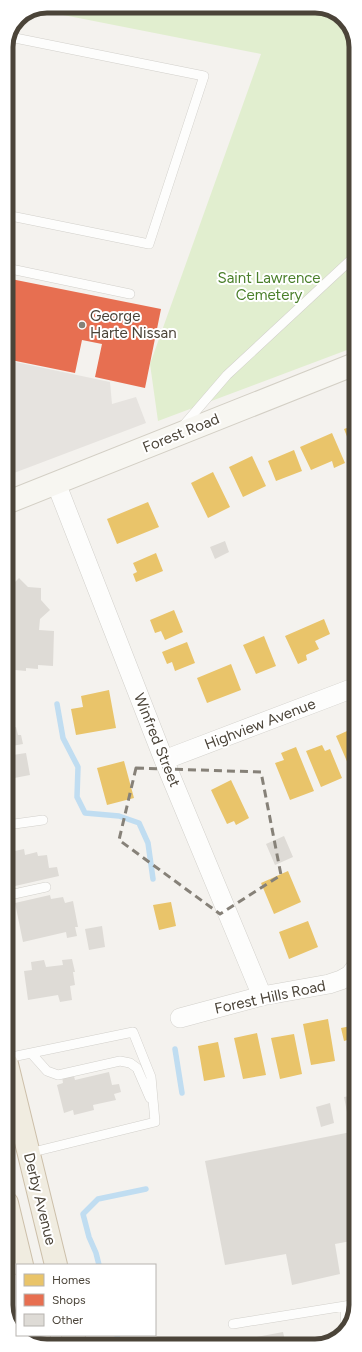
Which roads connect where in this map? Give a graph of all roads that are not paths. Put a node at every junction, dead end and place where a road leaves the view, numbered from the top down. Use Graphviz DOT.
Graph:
graph roads {
  1 [pos="15,38"];
  2 [pos="13,216"];
  3 [pos="349,262"];
  4 [pos="13,269"];
  5 [pos="130,294"];
  6 [pos="349,366"];
  7 [pos="176,434"];
  8 [pos="56,483"];
  9 [pos="13,500"];
  10 [pos="349,690"];
  11 [pos="164,760"];
  12 [pos="43,820"];
  13 [pos="13,825"];
  14 [pos="46,887"];
  15 [pos="13,893"];
  16 [pos="349,976"];
  17 [pos="262,996"];
  18 [pos="180,1018"];
  19 [pos="31,1053"];
  20 [pos="13,1057"];
  21 [pos="13,1088"];
  22 [pos="153,1105"];
  23 [pos="29,1153"];
  24 [pos="13,1228"];
  25 [pos="22,1264"];
  26 [pos="56,1264"];
  27 [pos="349,1305"];
  28 [pos="345,1306"];
  29 [pos="346,1319"];
  30 [pos="233,1324"];
  1 -- 2 [label="lane"];
  3 -- 7 [label="lane"];
  4 -- 5 [label="lane"];
  6 -- 7 [label="main road, Forest Road"];
  7 -- 8 [label="main road, Forest Road"];
  8 -- 9 [label="main road, Forest Road"];
  8 -- 11 [label="street, Winfred Street"];
  10 -- 11 [label="street, Highview Avenue"];
  11 -- 17 [label="street, Winfred Street"];
  12 -- 13 [label="lane"];
  14 -- 15 [label="lane"];
  16 -- 17 [label="street, Forest Hills Road"];
  17 -- 18 [label="street, Forest Hills Road"];
  19 -- 20 [label="lane"];
  19 -- 22 [label="lane"];
  19 -- 22 [label="lane"];
  21 -- 23 [label="highway, Derby Avenue"];
  22 -- 23 [label="lane"];
  23 -- 26 [label="highway, Derby Avenue"];
  24 -- 25 [label="highway"];
  27 -- 28 [label="lane"];
  28 -- 29 [label="lane"];
  28 -- 30 [label="lane"];
}
